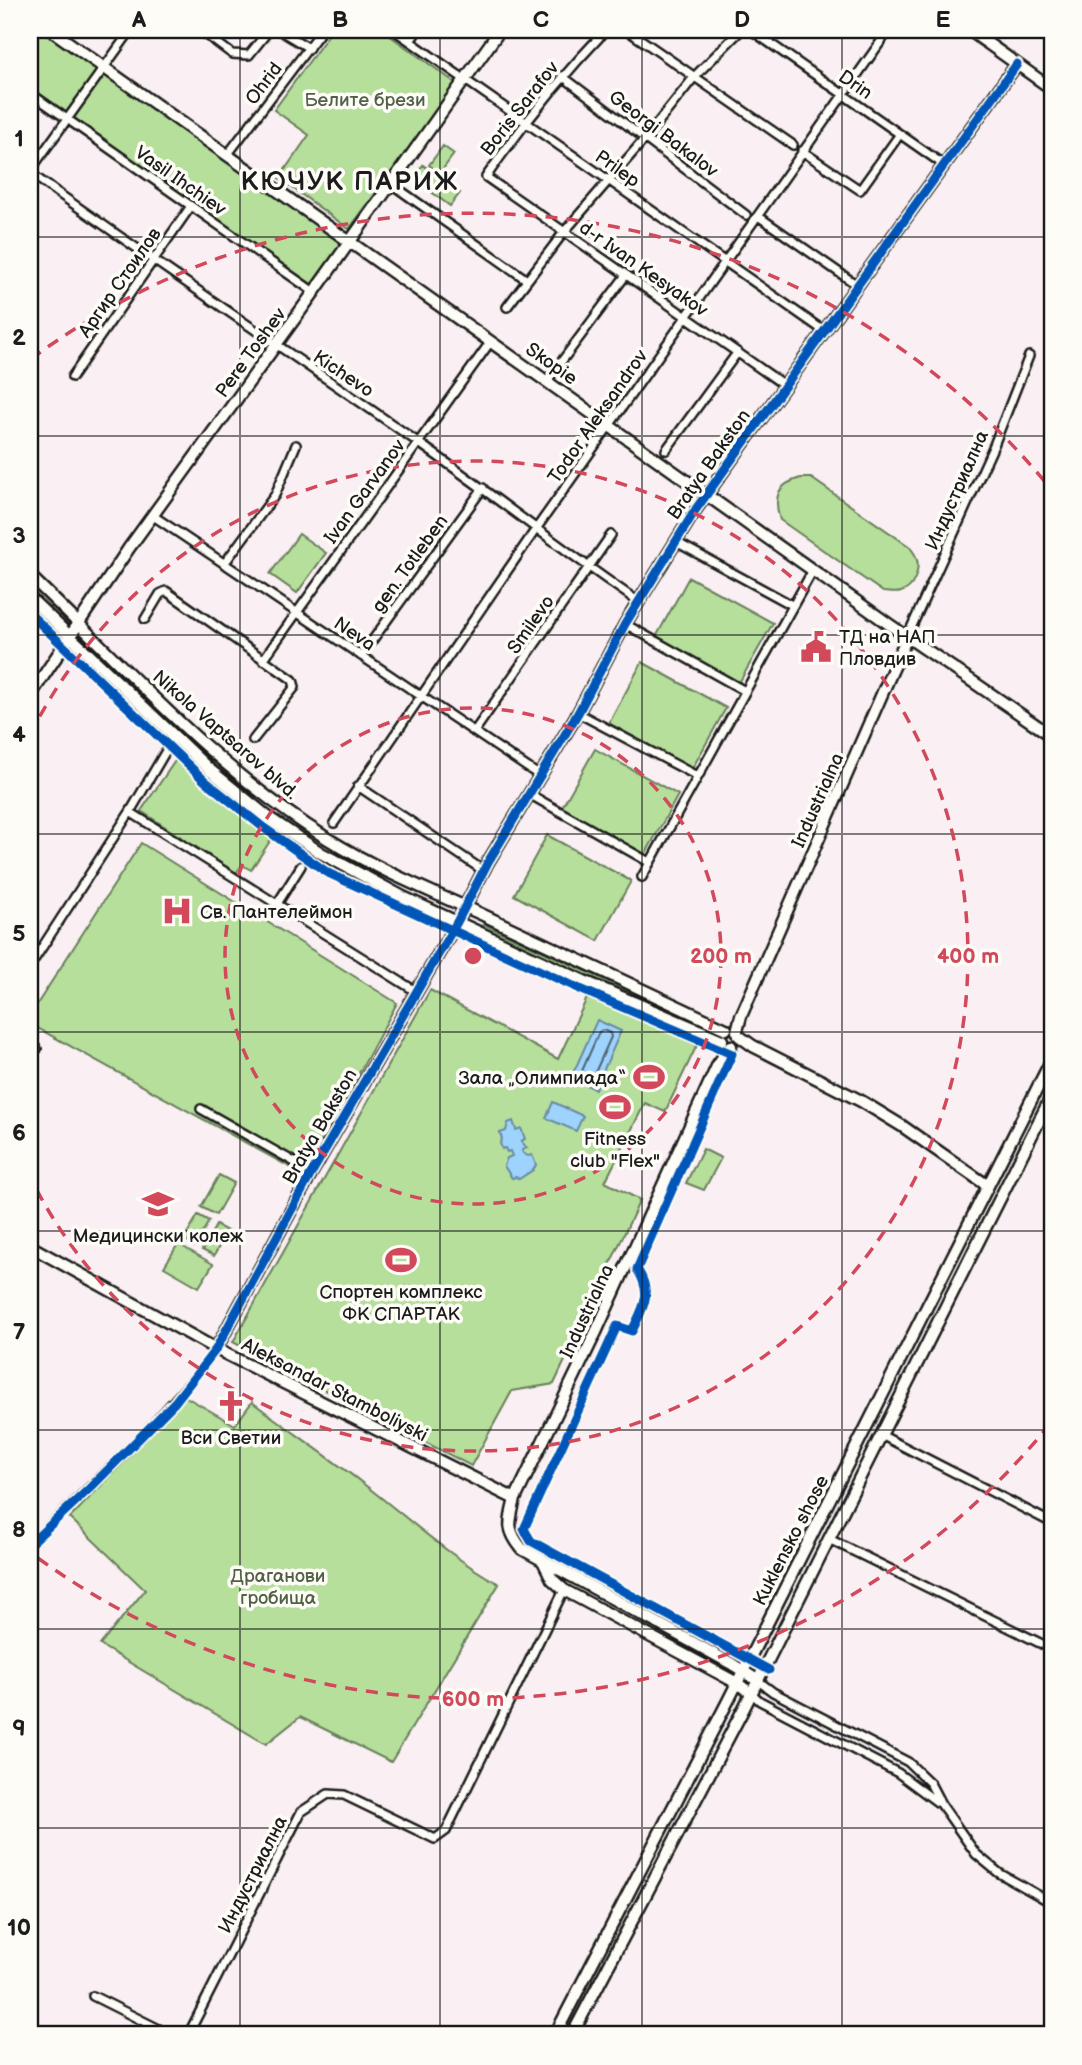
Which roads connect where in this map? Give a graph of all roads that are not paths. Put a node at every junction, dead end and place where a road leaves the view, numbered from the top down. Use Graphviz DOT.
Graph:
graph roads {
  1 [pos="51,30"];
  2 [pos="131,30"];
  3 [pos="200,30"];
  4 [pos="270,30"];
  5 [pos="279,30"];
  6 [pos="322,30"];
  7 [pos="394,30"];
  8 [pos="418,30"];
  9 [pos="500,30"];
  10 [pos="606,30"];
  11 [pos="627,30"];
  12 [pos="741,30"];
  13 [pos="751,30"];
  14 [pos="889,30"];
  15 [pos="970,30"];
  16 [pos="410,41"];
  17 [pos="309,48"];
  18 [pos="1017,64"];
  19 [pos="103,66"];
  20 [pos="562,76"];
  21 [pos="695,76"];
  22 [pos="464,80"];
  23 [pos="1052,89"];
  24 [pos="30,93"];
  25 [pos="843,94"];
  26 [pos="66,119"];
  27 [pos="524,122"];
  28 [pos="900,134"];
  29 [pos="645,138"];
  30 [pos="793,145"];
  31 [pos="802,151"];
  32 [pos="228,154"];
  33 [pos="944,165"];
  34 [pos="30,172"];
  35 [pos="486,177"];
  36 [pos="609,181"];
  37 [pos="390,183"];
  38 [pos="191,206"];
  39 [pos="747,215"];
  40 [pos="758,216"];
  41 [pos="564,232"];
  42 [pos="350,241"];
  43 [pos="153,261"];
  44 [pos="725,262"];
  45 [pos="626,275"];
  46 [pos="527,280"];
  47 [pos="857,285"];
  48 [pos="314,292"];
  49 [pos="507,307"];
  50 [pos="687,316"];
  51 [pos="824,331"];
  52 [pos="491,341"];
  53 [pos="276,345"];
  54 [pos="737,353"];
  55 [pos="1030,356"];
  56 [pos="72,377"];
  57 [pos="547,381"];
  58 [pos="784,385"];
  59 [pos="610,426"];
  60 [pos="418,442"];
  61 [pos="296,445"];
  62 [pos="666,450"];
  63 [pos="483,488"];
  64 [pos="706,494"];
  65 [pos="152,515"];
  66 [pos="536,529"];
  67 [pos="611,534"];
  68 [pos="676,542"];
  69 [pos="224,564"];
  70 [pos="589,568"];
  71 [pos="813,570"];
  72 [pos="30,576"];
  73 [pos="30,598"];
  74 [pos="639,602"];
  75 [pos="792,605"];
  76 [pos="296,612"];
  77 [pos="145,619"];
  78 [pos="78,622"];
  79 [pos="625,624"];
  80 [pos="70,637"];
  81 [pos="907,637"];
  82 [pos="361,656"];
  83 [pos="264,660"];
  84 [pos="745,691"];
  85 [pos="30,696"];
  86 [pos="420,696"];
  87 [pos="578,713"];
  88 [pos="1033,723"];
  89 [pos="1052,729"];
  90 [pos="474,732"];
  91 [pos="1052,736"];
  92 [pos="174,737"];
  93 [pos="253,740"];
  94 [pos="540,776"];
  95 [pos="697,776"];
  96 [pos="358,786"];
  97 [pos="528,794"];
  98 [pos="130,812"];
  99 [pos="334,823"];
  100 [pos="649,863"];
  101 [pos="301,866"];
  102 [pos="484,871"];
  103 [pos="642,877"];
  104 [pos="277,904"];
  105 [pos="465,907"];
  106 [pos="457,922"];
  107 [pos="30,966"];
  108 [pos="417,992"];
  109 [pos="731,1037"];
  110 [pos="1052,1059"];
  111 [pos="1052,1095"];
  112 [pos="201,1109"];
  113 [pos="312,1172"];
  114 [pos="988,1186"];
  115 [pos="30,1246"];
  116 [pos="216,1349"];
  117 [pos="881,1435"];
  118 [pos="515,1499"];
  119 [pos="1052,1522"];
  120 [pos="829,1539"];
  121 [pos="30,1544"];
  122 [pos="542,1561"];
  123 [pos="564,1590"];
  124 [pos="1052,1649"];
  125 [pos="744,1670"];
  126 [pos="757,1680"];
  127 [pos="737,1683"];
  128 [pos="751,1693"];
  129 [pos="941,1804"];
  130 [pos="1052,1903"];
  131 [pos="93,1996"];
  132 [pos="170,2035"];
  133 [pos="188,2035"];
  134 [pos="555,2035"];
  135 [pos="572,2035"];
  1 -- 19 [label="street, Skopie"];
  2 -- 19 [label="street"];
  3 -- 4 [label="street"];
  5 -- 17 [label="street"];
  6 -- 17 [label="street, Ohrid"];
  7 -- 16 [label="street, Prilep"];
  8 -- 16 [label="street"];
  9 -- 22 [label="street, Pere Toshev"];
  10 -- 20 [label="street, Boris Sarafov"];
  11 -- 21 [label="street"];
  12 -- 21 [label="street"];
  13 -- 25 [label="street, Drin"];
  14 -- 25 [label="street, Todor Aleksandrov"];
  15 -- 18 [label="street"];
  16 -- 22 [label="street, Prilep"];
  17 -- 32 [label="street, Ohrid"];
  18 -- 23 [label="street"];
  18 -- 33 [label="street, Bratya Bakston"];
  19 -- 26 [label="street"];
  19 -- 32 [label="street, Skopie"];
  20 -- 27 [label="street, Boris Sarafov"];
  20 -- 29 [label="street, Georgi Bakalov"];
  21 -- 29 [label="street"];
  21 -- 30 [label="street"];
  22 -- 27 [label="street, Prilep"];
  22 -- 37 [label="street, Pere Toshev"];
  24 -- 26 [label="street, Vasil Ihchiev"];
  25 -- 28 [label="street, Drin"];
  25 -- 31 [label="street, Todor Aleksandrov"];
  26 -- 34 [label="street"];
  26 -- 38 [label="street, Vasil Ihchiev"];
  27 -- 35 [label="street, Boris Sarafov"];
  27 -- 36 [label="street, Prilep"];
  28 -- 31 [label="street"];
  28 -- 33 [label="street, Drin"];
  29 -- 36 [label="street"];
  29 -- 39 [label="street, Georgi Bakalov"];
  31 -- 40 [label="street, Todor Aleksandrov"];
  32 -- 42 [label="street, Skopie"];
  33 -- 47 [label="street, Bratya Bakston"];
  34 -- 43 [label="street, Kichevo"];
  35 -- 41 [label="street, d-r Ivan Kesyakov"];
  36 -- 41 [label="street"];
  36 -- 44 [label="street, Prilep"];
  37 -- 42 [label="street, Pere Toshev"];
  37 -- 46 [label="street"];
  38 -- 43 [label="street, Аргир Стоилов"];
  38 -- 48 [label="street, Vasil Ihchiev"];
  40 -- 44 [label="street, Todor Aleksandrov"];
  40 -- 47 [label="street"];
  41 -- 45 [label="street, d-r Ivan Kesyakov"];
  41 -- 46 [label="street"];
  42 -- 48 [label="street, Pere Toshev"];
  42 -- 52 [label="street, Skopie"];
  43 -- 53 [label="street, Kichevo"];
  43 -- 56 [label="street, Аргир Стоилов"];
  44 -- 50 [label="street, Todor Aleksandrov"];
  44 -- 51 [label="street, Prilep"];
  45 -- 50 [label="street, d-r Ivan Kesyakov"];
  45 -- 57 [label="street"];
  46 -- 49 [label="street"];
  47 -- 51 [label="street, Bratya Bakston"];
  48 -- 53 [label="street, Pere Toshev"];
  50 -- 54 [label="street, d-r Ivan Kesyakov"];
  50 -- 59 [label="street, Todor Aleksandrov"];
  51 -- 58 [label="street, Bratya Bakston"];
  52 -- 57 [label="street, Skopie"];
  52 -- 60 [label="street, Ivan Garvanov"];
  53 -- 60 [label="street, Kichevo"];
  53 -- 65 [label="street, Pere Toshev"];
  54 -- 58 [label="street, d-r Ivan Kesyakov"];
  54 -- 62 [label="street"];
  55 -- 81 [label="street, Индустриална"];
  57 -- 59 [label="street, Skopie"];
  58 -- 64 [label="street, Bratya Bakston"];
  59 -- 64 [label="street, Skopie"];
  59 -- 66 [label="street, Todor Aleksandrov"];
  60 -- 63 [label="street, Kichevo"];
  60 -- 76 [label="street, Ivan Garvanov"];
  61 -- 69 [label="street"];
  63 -- 66 [label="street, Kichevo"];
  63 -- 82 [label="street, gen. Totleben"];
  64 -- 68 [label="street, Bratya Bakston"];
  64 -- 71 [label="street, Skopie"];
  65 -- 69 [label="street, Neva"];
  65 -- 78 [label="street, Pere Toshev"];
  66 -- 70 [label="street, Kichevo"];
  66 -- 86 [label="street, Todor Aleksandrov"];
  67 -- 70 [label="street, Smilevo"];
  68 -- 74 [label="street, Bratya Bakston"];
  68 -- 75 [label="street"];
  69 -- 76 [label="street, Neva"];
  70 -- 74 [label="street, Kichevo"];
  70 -- 90 [label="street, Smilevo"];
  71 -- 75 [label="street"];
  71 -- 81 [label="street, Skopie"];
  72 -- 78 [label="street, Nikola Vaptsarov blvd."];
  73 -- 80 [label="street, Nikola Vaptsarov blvd."];
  74 -- 79 [label="street, Bratya Bakston"];
  75 -- 84 [label="street"];
  76 -- 82 [label="street, Neva"];
  76 -- 83 [label="street, Ivan Garvanov"];
  77 -- 83 [label="street"];
  78 -- 80 [label="street, Pere Toshev"];
  78 -- 105 [label="street, Nikola Vaptsarov blvd."];
  79 -- 84 [label="street"];
  79 -- 87 [label="street, Bratya Bakston"];
  80 -- 85 [label="street, Pere Toshev"];
  80 -- 92 [label="street, Nikola Vaptsarov blvd."];
  81 -- 88 [label="street, Skopie"];
  81 -- 109 [label="street, Industrialna"];
  82 -- 86 [label="street, Neva"];
  83 -- 93 [label="street"];
  84 -- 95 [label="street"];
  86 -- 90 [label="street, Neva"];
  86 -- 96 [label="street, Todor Aleksandrov"];
  87 -- 94 [label="street, Bratya Bakston"];
  87 -- 95 [label="street"];
  88 -- 89 [label="street, Skopie"];
  88 -- 91 [label="street, Skopie"];
  90 -- 94 [label="street, Neva"];
  92 -- 98 [label="street"];
  92 -- 106 [label="street, Nikola Vaptsarov blvd."];
  94 -- 97 [label="street, Bratya Bakston"];
  95 -- 100 [label="street"];
  96 -- 99 [label="street, Todor Aleksandrov"];
  96 -- 102 [label="street"];
  97 -- 100 [label="street"];
  97 -- 102 [label="street, Bratya Bakston"];
  98 -- 104 [label="street"];
  98 -- 107 [label="street"];
  100 -- 103 [label="street"];
  101 -- 104 [label="street"];
  102 -- 105 [label="street, Bratya Bakston"];
  104 -- 108 [label="street"];
  105 -- 106 [label="street, Bratya Bakston"];
  105 -- 109 [label="street, Nikola Vaptsarov blvd."];
  106 -- 108 [label="street, Bratya Bakston"];
  106 -- 109 [label="street, Nikola Vaptsarov blvd."];
  108 -- 113 [label="street, Bratya Bakston"];
  109 -- 114 [label="street, Nikola Vaptsarov blvd."];
  109 -- 118 [label="street, Industrialna"];
  110 -- 114 [label="street, Kuklensko shose"];
  111 -- 117 [label="street, Kuklensko shose"];
  112 -- 113 [label="street"];
  113 -- 116 [label="street, Bratya Bakston"];
  114 -- 125 [label="street, Kuklensko shose"];
  115 -- 116 [label="street, Aleksandar Stamboliyski"];
  116 -- 118 [label="street, Aleksandar Stamboliyski"];
  116 -- 121 [label="street"];
  117 -- 119 [label="street"];
  117 -- 120 [label="street, Kuklensko shose"];
  118 -- 122 [label="street, Industrialna"];
  120 -- 124 [label="street"];
  120 -- 126 [label="street, Kuklensko shose"];
  122 -- 123 [label="street, Industrialna"];
  122 -- 125 [label="street, Industrialna"];
  123 -- 127 [label="street, Industrialna"];
  123 -- 133 [label="street, Индустриална"];
  125 -- 126 [label="street, Industrialna"];
  125 -- 127 [label="street, Kuklensko shose"];
  126 -- 128 [label="street, Kuklensko shose"];
  126 -- 129 [label="street"];
  127 -- 128 [label="street, Industrialna"];
  127 -- 134 [label="street, Kuklensko shose"];
  128 -- 129 [label="street"];
  128 -- 135 [label="street, Kuklensko shose"];
  129 -- 130 [label="street"];
  131 -- 132 [label="street"];
}
